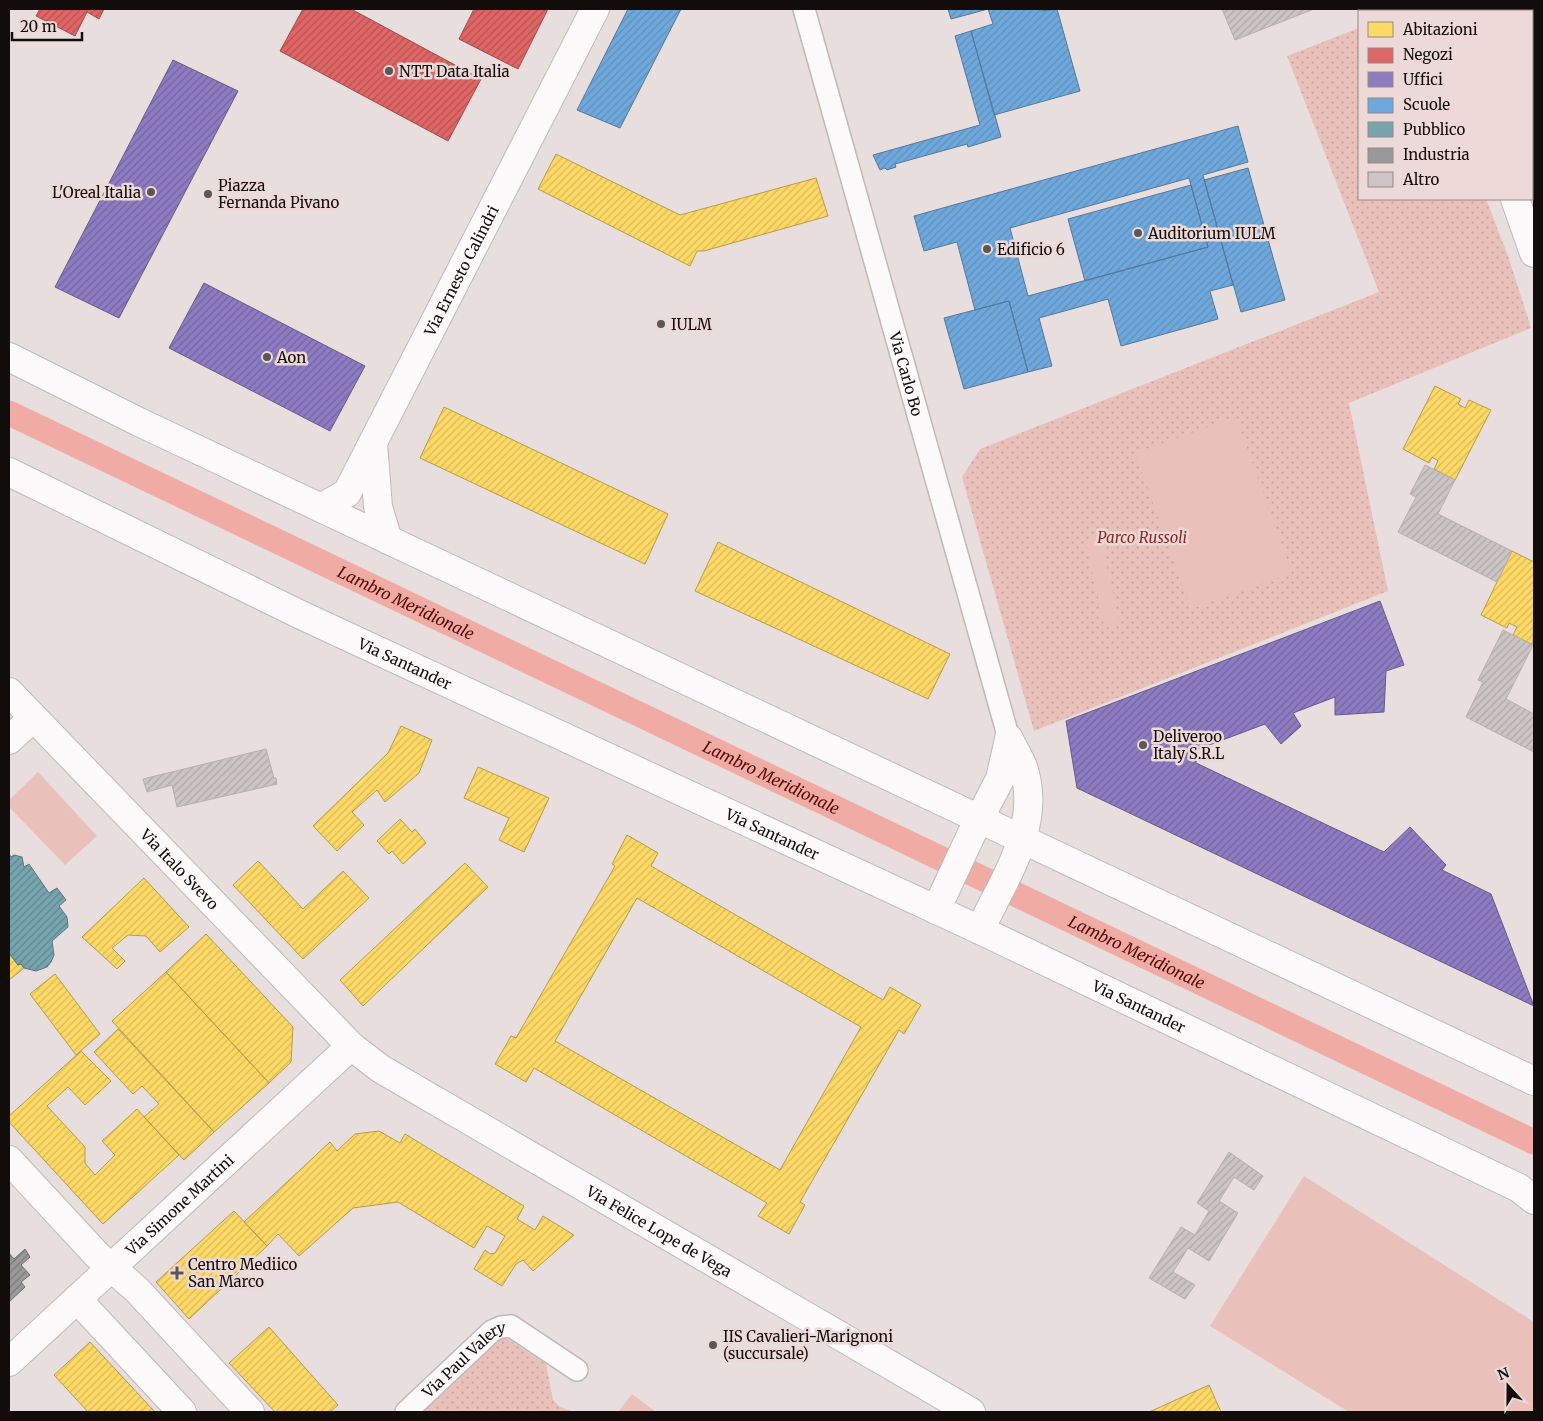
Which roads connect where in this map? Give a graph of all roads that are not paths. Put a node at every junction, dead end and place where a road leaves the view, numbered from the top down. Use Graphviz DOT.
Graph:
graph roads {
  1 [pos="594,9"];
  2 [pos="804,9"];
  3 [pos="1515,200"];
  4 [pos="1534,253"];
  5 [pos="9,357"];
  6 [pos="372,443"];
  7 [pos="9,472"];
  8 [pos="321,508"];
  9 [pos="388,540"];
  10 [pos="9,692"];
  11 [pos="33,718"];
  12 [pos="1009,739"];
  13 [pos="9,740"];
  14 [pos="976,826"];
  15 [pos="1020,847"];
  16 [pos="939,903"];
  17 [pos="983,924"];
  18 [pos="350,1046"];
  19 [pos="1534,1080"];
  20 [pos="9,1160"];
  21 [pos="1534,1200"];
  22 [pos="112,1268"];
  23 [pos="78,1299"];
  24 [pos="9,1362"];
  25 [pos="577,1370"];
  26 [pos="182,1412"];
  27 [pos="250,1412"];
  28 [pos="406,1412"];
  29 [pos="971,1412"];
  1 -- 6 [label="street, Via Ernesto Calindri"];
  2 -- 12 [label="street, Via Carlo Bo"];
  3 -- 4 [label="street"];
  5 -- 8 [label="street"];
  6 -- 8 [label="street, Via Ernesto Calindri"];
  6 -- 9 [label="street"];
  7 -- 16 [label="street, Via Santander"];
  8 -- 9 [label="street"];
  9 -- 14 [label="street"];
  10 -- 11 [label="street, Via Italo Svevo"];
  11 -- 13 [label="street"];
  11 -- 18 [label="street, Via Italo Svevo"];
  12 -- 14 [label="street, Via Carlo Bo"];
  12 -- 15 [label="street, Via Carlo Bo"];
  14 -- 15 [label="street"];
  14 -- 16 [label="street, Via Carlo Bo"];
  15 -- 17 [label="street, Via Carlo Bo"];
  15 -- 19 [label="street"];
  16 -- 17 [label="street, Via Santander"];
  17 -- 21 [label="street, Via Santander"];
  18 -- 22 [label="street, Via Simone Martini"];
  18 -- 29 [label="street, Via Felice Lope de Vega"];
  20 -- 22 [label="street"];
  22 -- 23 [label="street, Via Simone Martini"];
  22 -- 27 [label="street"];
  23 -- 24 [label="street, Via Simone Martini"];
  23 -- 26 [label="street"];
  25 -- 28 [label="street, Via Paul Valery"];
}
